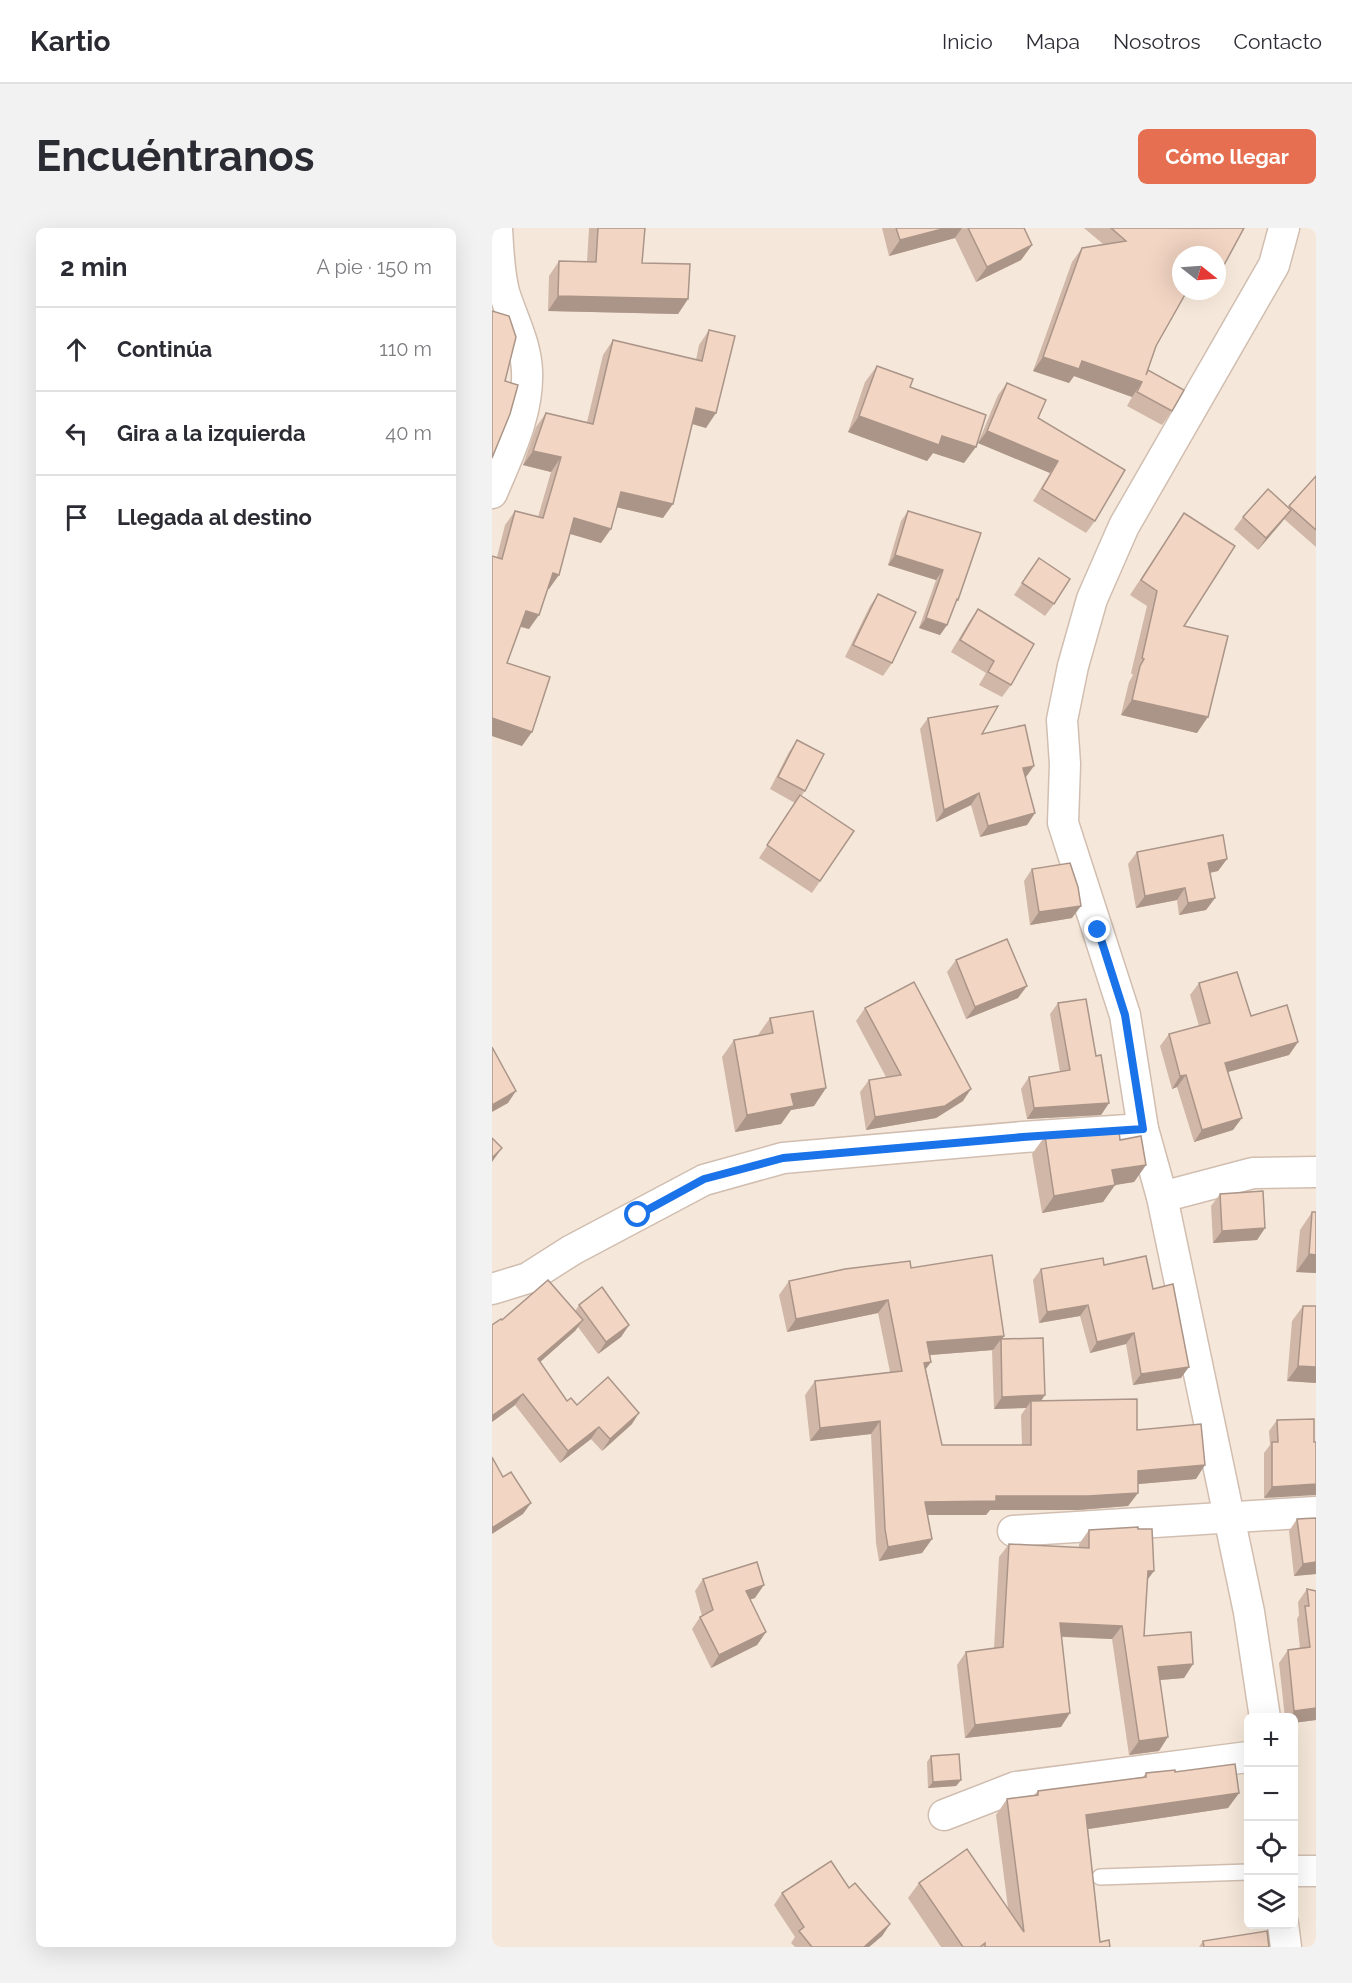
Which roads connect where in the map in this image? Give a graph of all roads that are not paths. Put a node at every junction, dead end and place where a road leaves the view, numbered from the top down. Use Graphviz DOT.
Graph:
graph roads {
  1 [pos="497,228"];
  2 [pos="1284,228"];
  3 [pos="492,493"];
  4 [pos="1143,1129"];
  5 [pos="1316,1172"];
  6 [pos="1162,1197"];
  7 [pos="492,1289"];
  8 [pos="1316,1512"];
  9 [pos="1228,1517"];
  10 [pos="1014,1531"];
  11 [pos="1264,1713"];
  12 [pos="1244,1758"];
  13 [pos="944,1815"];
  14 [pos="1298,1871"];
  15 [pos="1316,1871"];
  16 [pos="1244,1872"];
  17 [pos="1100,1877"];
  18 [pos="1284,1929"];
  19 [pos="1286,1947"];
  1 -- 3 [label="street"];
  2 -- 4 [label="street"];
  4 -- 6 [label="street"];
  4 -- 7 [label="street"];
  5 -- 6 [label="street"];
  6 -- 9 [label="street"];
  8 -- 9 [label="street"];
  9 -- 10 [label="street"];
  9 -- 11 [label="street"];
  12 -- 13 [label="street"];
  14 -- 15 [label="street"];
  16 -- 17 [label="lane"];
  18 -- 19 [label="street"];
}
